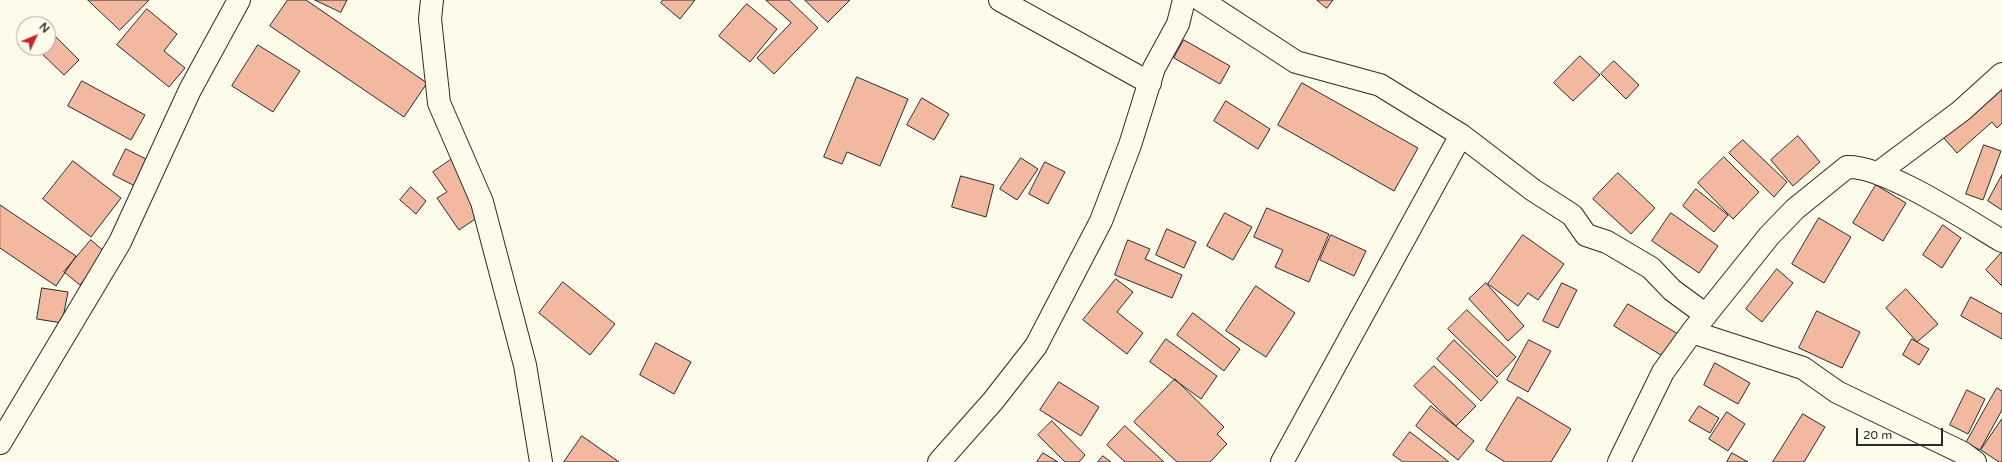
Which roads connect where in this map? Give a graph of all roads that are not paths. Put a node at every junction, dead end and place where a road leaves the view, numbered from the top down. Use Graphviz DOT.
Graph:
graph roads {
  1 [pos="239,0"];
  2 [pos="432,0"];
  3 [pos="1000,0"];
  4 [pos="1184,0"];
  5 [pos="1201,0"];
  6 [pos="2002,74"];
  7 [pos="1150,82"];
  8 [pos="1462,135"];
  9 [pos="1878,173"];
  10 [pos="2002,241"];
  11 [pos="1706,315"];
  12 [pos="1692,332"];
  13 [pos="0,443"];
  14 [pos="541,462"];
  15 [pos="939,462"];
  16 [pos="1282,462"];
  17 [pos="1619,462"];
  18 [pos="1975,462"];
  1 -- 13 [label="street"];
  2 -- 14 [label="street"];
  3 -- 7 [label="street"];
  4 -- 7 [label="street"];
  5 -- 8 [label="street"];
  6 -- 9 [label="street"];
  7 -- 15 [label="street"];
  8 -- 11 [label="street"];
  8 -- 16 [label="street"];
  9 -- 10 [label="street"];
  9 -- 11 [label="street"];
  11 -- 12 [label="street"];
  12 -- 17 [label="street"];
  12 -- 18 [label="street"];
}
